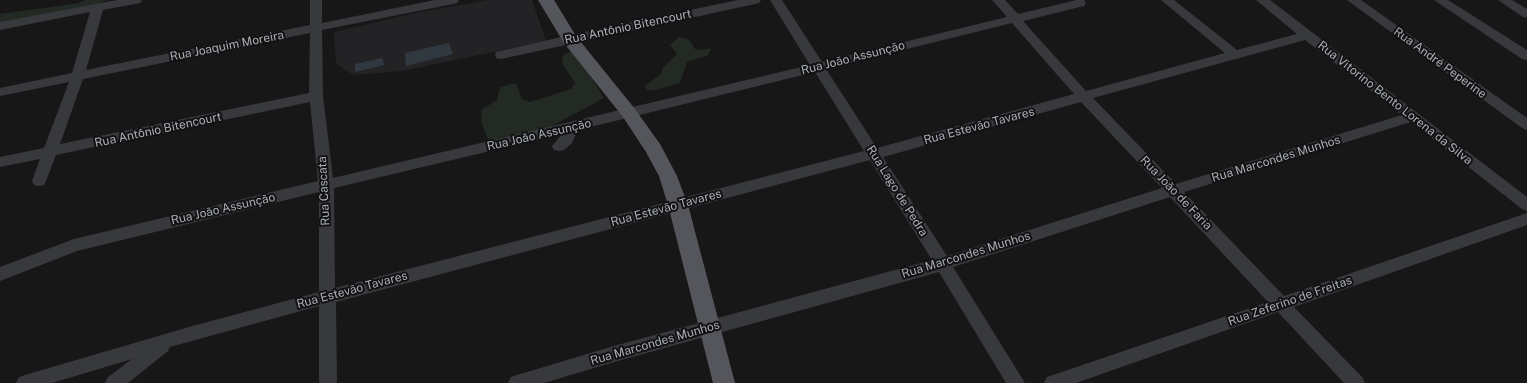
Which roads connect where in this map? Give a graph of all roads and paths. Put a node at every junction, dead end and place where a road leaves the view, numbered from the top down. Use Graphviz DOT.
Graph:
graph roads {
  1 [pos="136,0"];
  2 [pos="316,0"];
  3 [pos="453,0"];
  4 [pos="546,0"];
  5 [pos="755,0"];
  6 [pos="776,0"];
  7 [pos="998,0"];
  8 [pos="1167,0"];
  9 [pos="1262,0"];
  10 [pos="1353,0"];
  11 [pos="1440,0"];
  12 [pos="1504,0"];
  13 [pos="1080,3"];
  14 [pos="98,7"];
  15 [pos="1527,14"];
  16 [pos="1015,18"];
  17 [pos="0,26"];
  18 [pos="316,28"];
  19 [pos="1307,34"];
  20 [pos="570,39"];
  21 [pos="501,55"];
  22 [pos="1235,55"];
  23 [pos="1527,56"];
  24 [pos="818,66"];
  25 [pos="78,76"];
  26 [pos="0,92"];
  27 [pos="316,96"];
  28 [pos="1084,97"];
  29 [pos="629,112"];
  30 [pos="1413,117"];
  31 [pos="1527,125"];
  32 [pos="572,127"];
  33 [pos="559,146"];
  34 [pos="50,153"];
  35 [pos="874,154"];
  36 [pos="0,162"];
  37 [pos="39,181"];
  38 [pos="326,184"];
  39 [pos="1173,190"];
  40 [pos="678,205"];
  41 [pos="1527,205"];
  42 [pos="1527,219"];
  43 [pos="943,264"];
  44 [pos="2,277"];
  45 [pos="326,297"];
  46 [pos="1280,304"];
  47 [pos="710,327"];
  48 [pos="169,340"];
  49 [pos="25,383"];
  50 [pos="114,383"];
  51 [pos="328,383"];
  52 [pos="517,383"];
  53 [pos="724,383"];
  54 [pos="1016,383"];
  55 [pos="1053,383"];
  56 [pos="1356,383"];
  1 -- 14 [label="street"];
  2 -- 18 [label="street, Rua Cascata"];
  3 -- 18 [label="street, Rua Joaquim Moreira"];
  4 -- 20 [label="main road"];
  5 -- 20 [label="street, Rua Antônio Bitencourt"];
  6 -- 24 [label="street, Rua Lago de Pedra"];
  7 -- 16 [label="street, Rua João de Faria"];
  8 -- 22 [label="street"];
  9 -- 19 [label="street, Rua Vitorino Bento Lorena da Silva"];
  10 -- 31 [label="street, Rua André Peperine"];
  11 -- 23 [label="street"];
  12 -- 15 [label="street"];
  13 -- 16 [label="street, Rua João Assunção"];
  14 -- 17 [label="street"];
  14 -- 25 [label="street"];
  16 -- 24 [label="street, Rua João Assunção"];
  16 -- 28 [label="street, Rua João de Faria"];
  18 -- 25 [label="street, Rua Joaquim Moreira"];
  18 -- 27 [label="street, Rua Cascata"];
  19 -- 22 [label="street, Rua Estevão Tavares"];
  19 -- 30 [label="street, Rua Vitorino Bento Lorena da Silva"];
  20 -- 21 [label="street, Rua Antônio Bitencourt"];
  20 -- 29 [label="main road"];
  22 -- 28 [label="street, Rua Estevão Tavares"];
  24 -- 29 [label="street, Rua João Assunção"];
  24 -- 35 [label="street, Rua Lago de Pedra"];
  25 -- 26 [label="street, Rua Joaquim Moreira"];
  25 -- 34 [label="street"];
  27 -- 34 [label="street, Rua Antônio Bitencourt"];
  27 -- 38 [label="street, Rua Cascata"];
  28 -- 35 [label="street, Rua Estevão Tavares"];
  28 -- 39 [label="street, Rua João de Faria"];
  29 -- 32 [label="street, Rua João Assunção"];
  29 -- 40 [label="main road"];
  30 -- 39 [label="street, Rua Marcondes Munhos"];
  30 -- 41 [label="street, Rua Vitorino Bento Lorena da Silva"];
  32 -- 33 [label="street"];
  32 -- 38 [label="street, Rua João Assunção"];
  34 -- 36 [label="street, Rua Antônio Bitencourt"];
  34 -- 37 [label="street"];
  35 -- 40 [label="street, Rua Estevão Tavares"];
  35 -- 43 [label="street, Rua Lago de Pedra"];
  38 -- 44 [label="street, Rua João Assunção"];
  38 -- 45 [label="street, Rua Cascata"];
  39 -- 43 [label="street, Rua Marcondes Munhos"];
  39 -- 46 [label="street, Rua João de Faria"];
  40 -- 45 [label="street, Rua Estevão Tavares"];
  40 -- 47 [label="main road"];
  42 -- 46 [label="street, Rua Zeferino de Freitas"];
  43 -- 47 [label="street, Rua Marcondes Munhos"];
  43 -- 54 [label="street, Rua Lago de Pedra"];
  45 -- 48 [label="street, Rua Estevão Tavares"];
  45 -- 51 [label="street, Rua Cascata"];
  46 -- 55 [label="street, Rua Zeferino de Freitas"];
  46 -- 56 [label="street, Rua João de Faria"];
  47 -- 52 [label="street, Rua Marcondes Munhos"];
  47 -- 53 [label="main road"];
  48 -- 49 [label="street, Rua Estevão Tavares"];
  48 -- 50 [label="street"];
}
